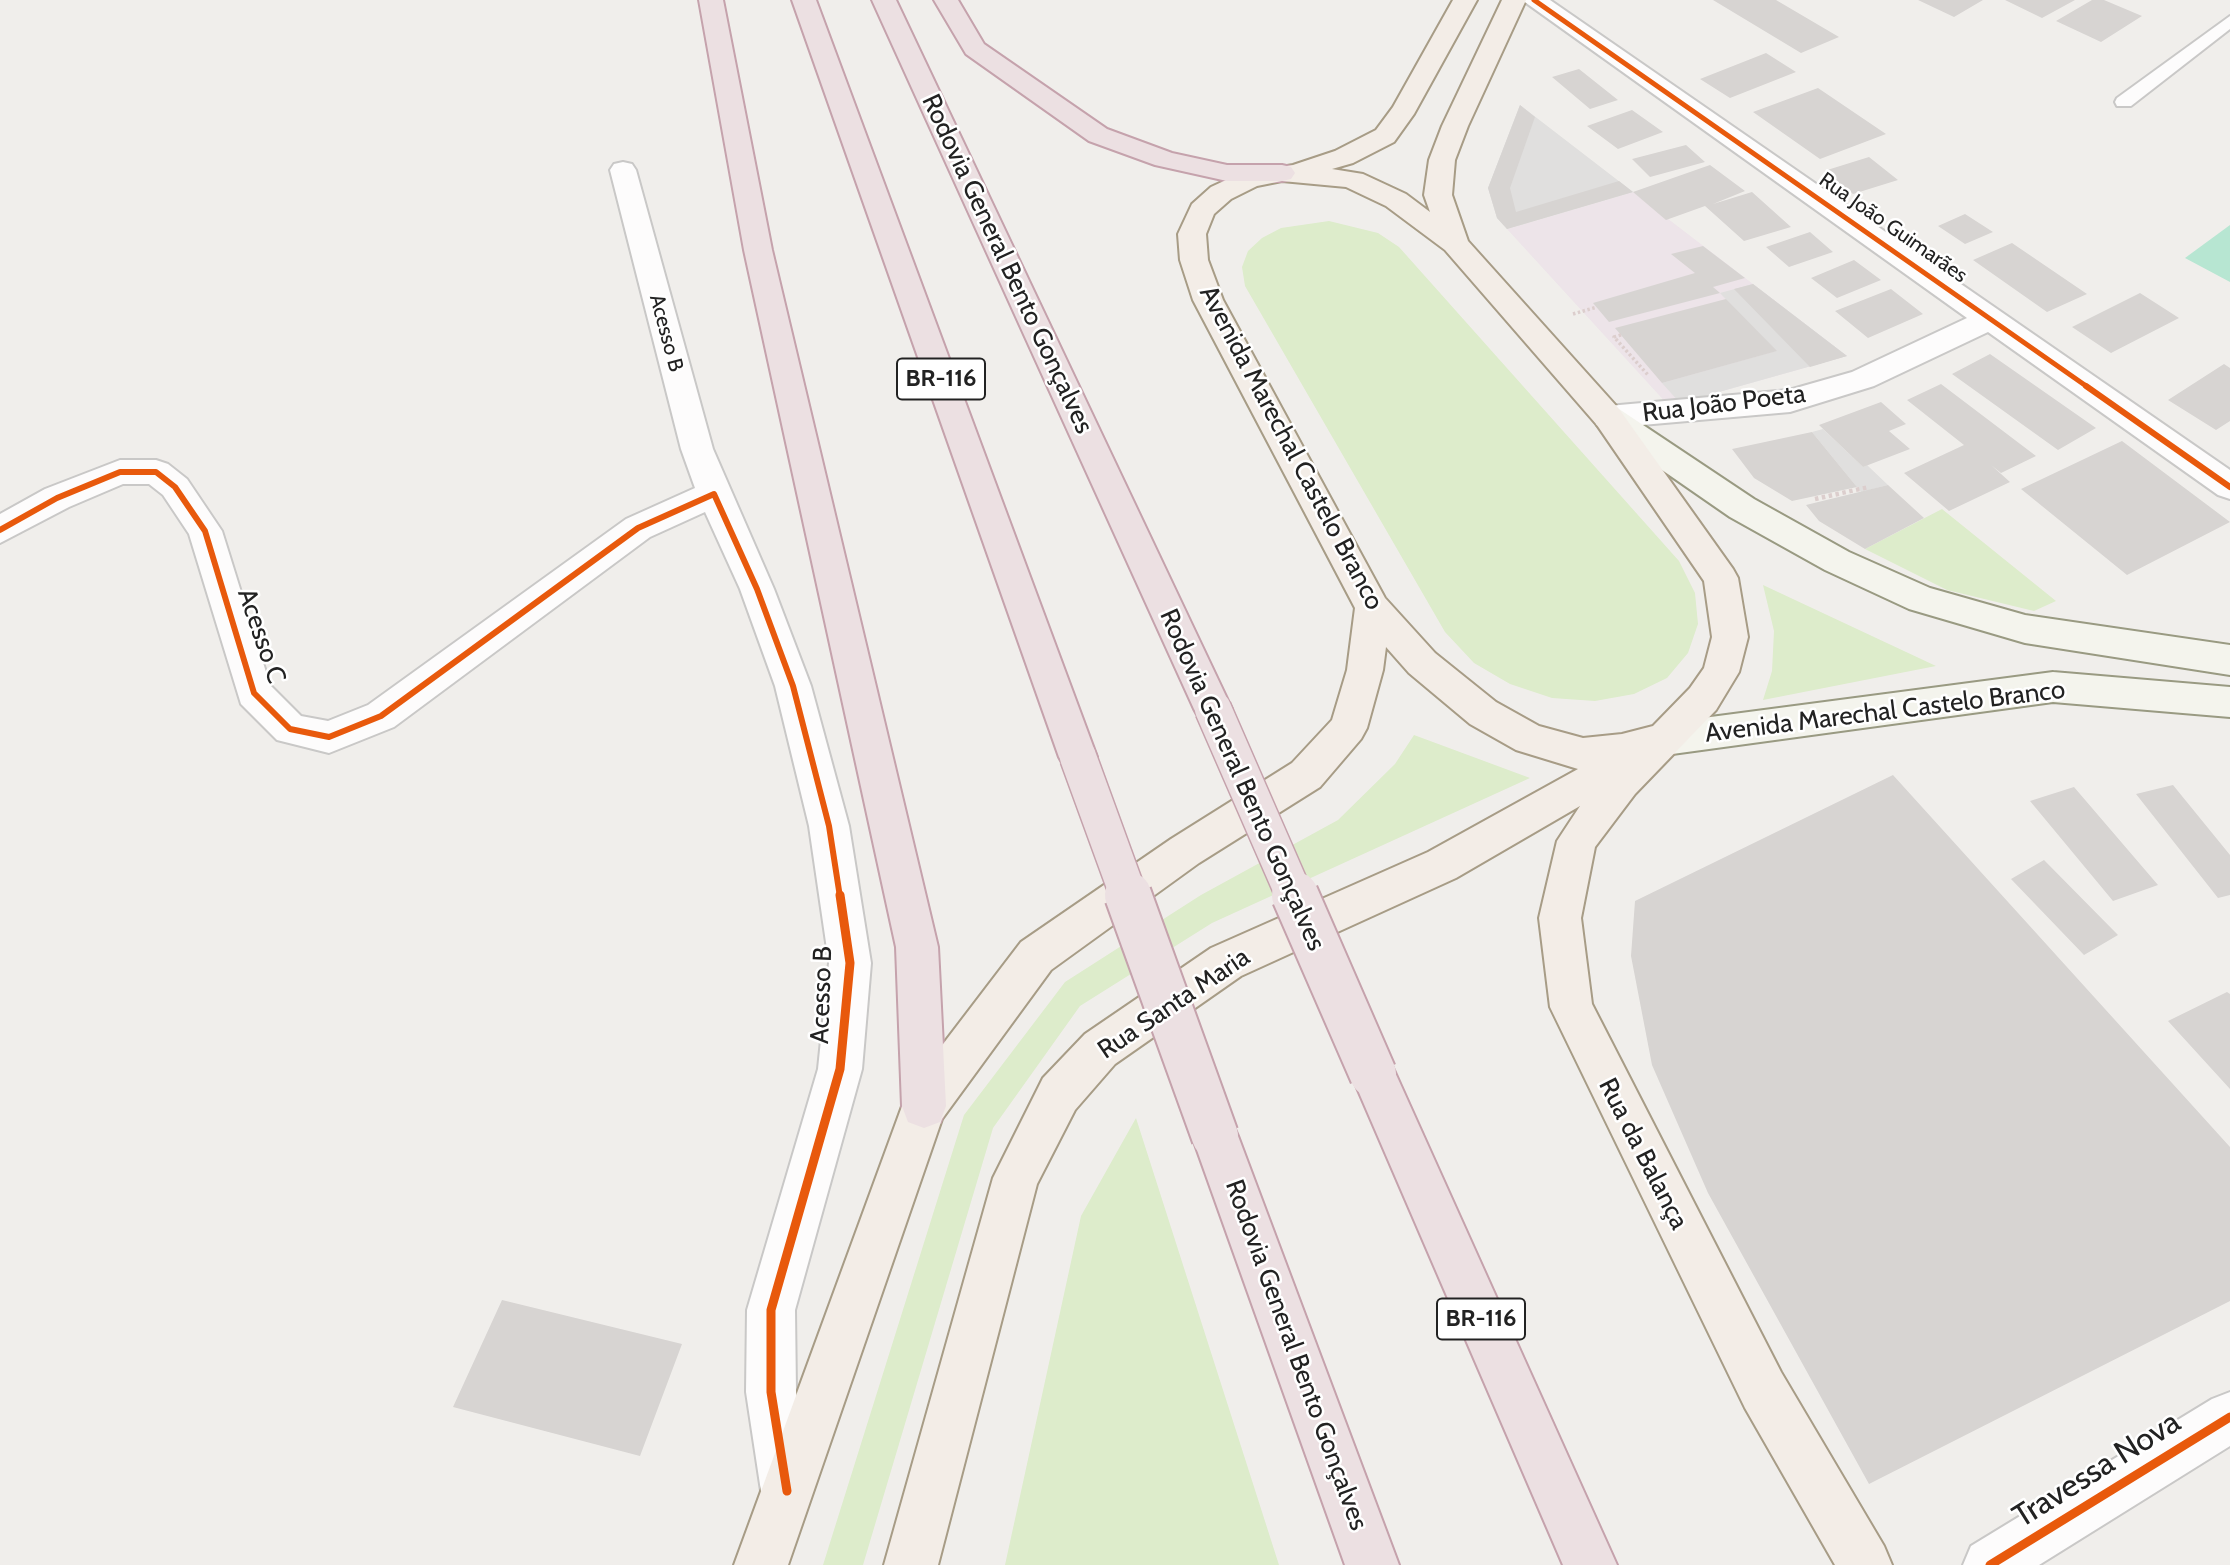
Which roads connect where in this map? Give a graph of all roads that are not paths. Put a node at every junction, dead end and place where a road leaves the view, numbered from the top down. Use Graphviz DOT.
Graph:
graph roads {
  1 [pos="711,0"];
  2 [pos="804,0"];
  3 [pos="884,0"];
  4 [pos="946,0"];
  5 [pos="1465,0"];
  6 [pos="1514,0"];
  7 [pos="1534,0"];
  8 [pos="2230,21"];
  9 [pos="2124,102"];
  10 [pos="623,170"];
  11 [pos="1282,173"];
  12 [pos="1455,244"];
  13 [pos="1992,318"];
  14 [pos="1608,417"];
  15 [pos="2230,487"];
  16 [pos="702,498"];
  17 [pos="0,530"];
  18 [pos="1373,608"];
  19 [pos="2230,660"];
  20 [pos="2230,702"];
  21 [pos="1665,739"];
  22 [pos="924,1106"];
  23 [pos="2230,1418"];
  24 [pos="787,1491"];
  25 [pos="761,1565"];
  26 [pos="911,1565"];
  27 [pos="1373,1565"];
  28 [pos="1590,1565"];
  29 [pos="1865,1565"];
  30 [pos="1990,1565"];
  1 -- 22 [label="highway"];
  2 -- 27 [label="highway, Rodovia General Bento Gonçalves / BR-116, bridge"];
  3 -- 28 [label="highway, Rodovia General Bento Gonçalves / BR-116, bridge"];
  4 -- 11 [label="highway"];
  5 -- 11 [label="main road"];
  6 -- 12 [label="main road"];
  7 -- 13 [label="street, Rua João Guimarães"];
  8 -- 9 [label="lane"];
  10 -- 16 [label="street, Acesso B"];
  11 -- 12 [label="main road, Avenida Marechal Castelo Branco"];
  11 -- 18 [label="main road, Avenida Marechal Castelo Branco"];
  12 -- 14 [label="main road, Avenida Marechal Castelo Branco"];
  13 -- 14 [label="street, Rua João Poeta"];
  13 -- 15 [label="street, Rua João Guimarães"];
  14 -- 19 [label="main road, Avenida Marechal Castelo Branco"];
  14 -- 21 [label="main road, Avenida Marechal Castelo Branco"];
  16 -- 17 [label="street, Acesso C"];
  16 -- 24 [label="street, Acesso B"];
  18 -- 21 [label="main road, Avenida Marechal Castelo Branco"];
  18 -- 22 [label="main road"];
  20 -- 21 [label="main road, Avenida Marechal Castelo Branco"];
  21 -- 26 [label="main road, Rua Santa Maria"];
  21 -- 29 [label="main road, Rua da Balança"];
  22 -- 24 [label="main road"];
  23 -- 30 [label="street, Travessa Nova"];
  24 -- 25 [label="main road"];
}
